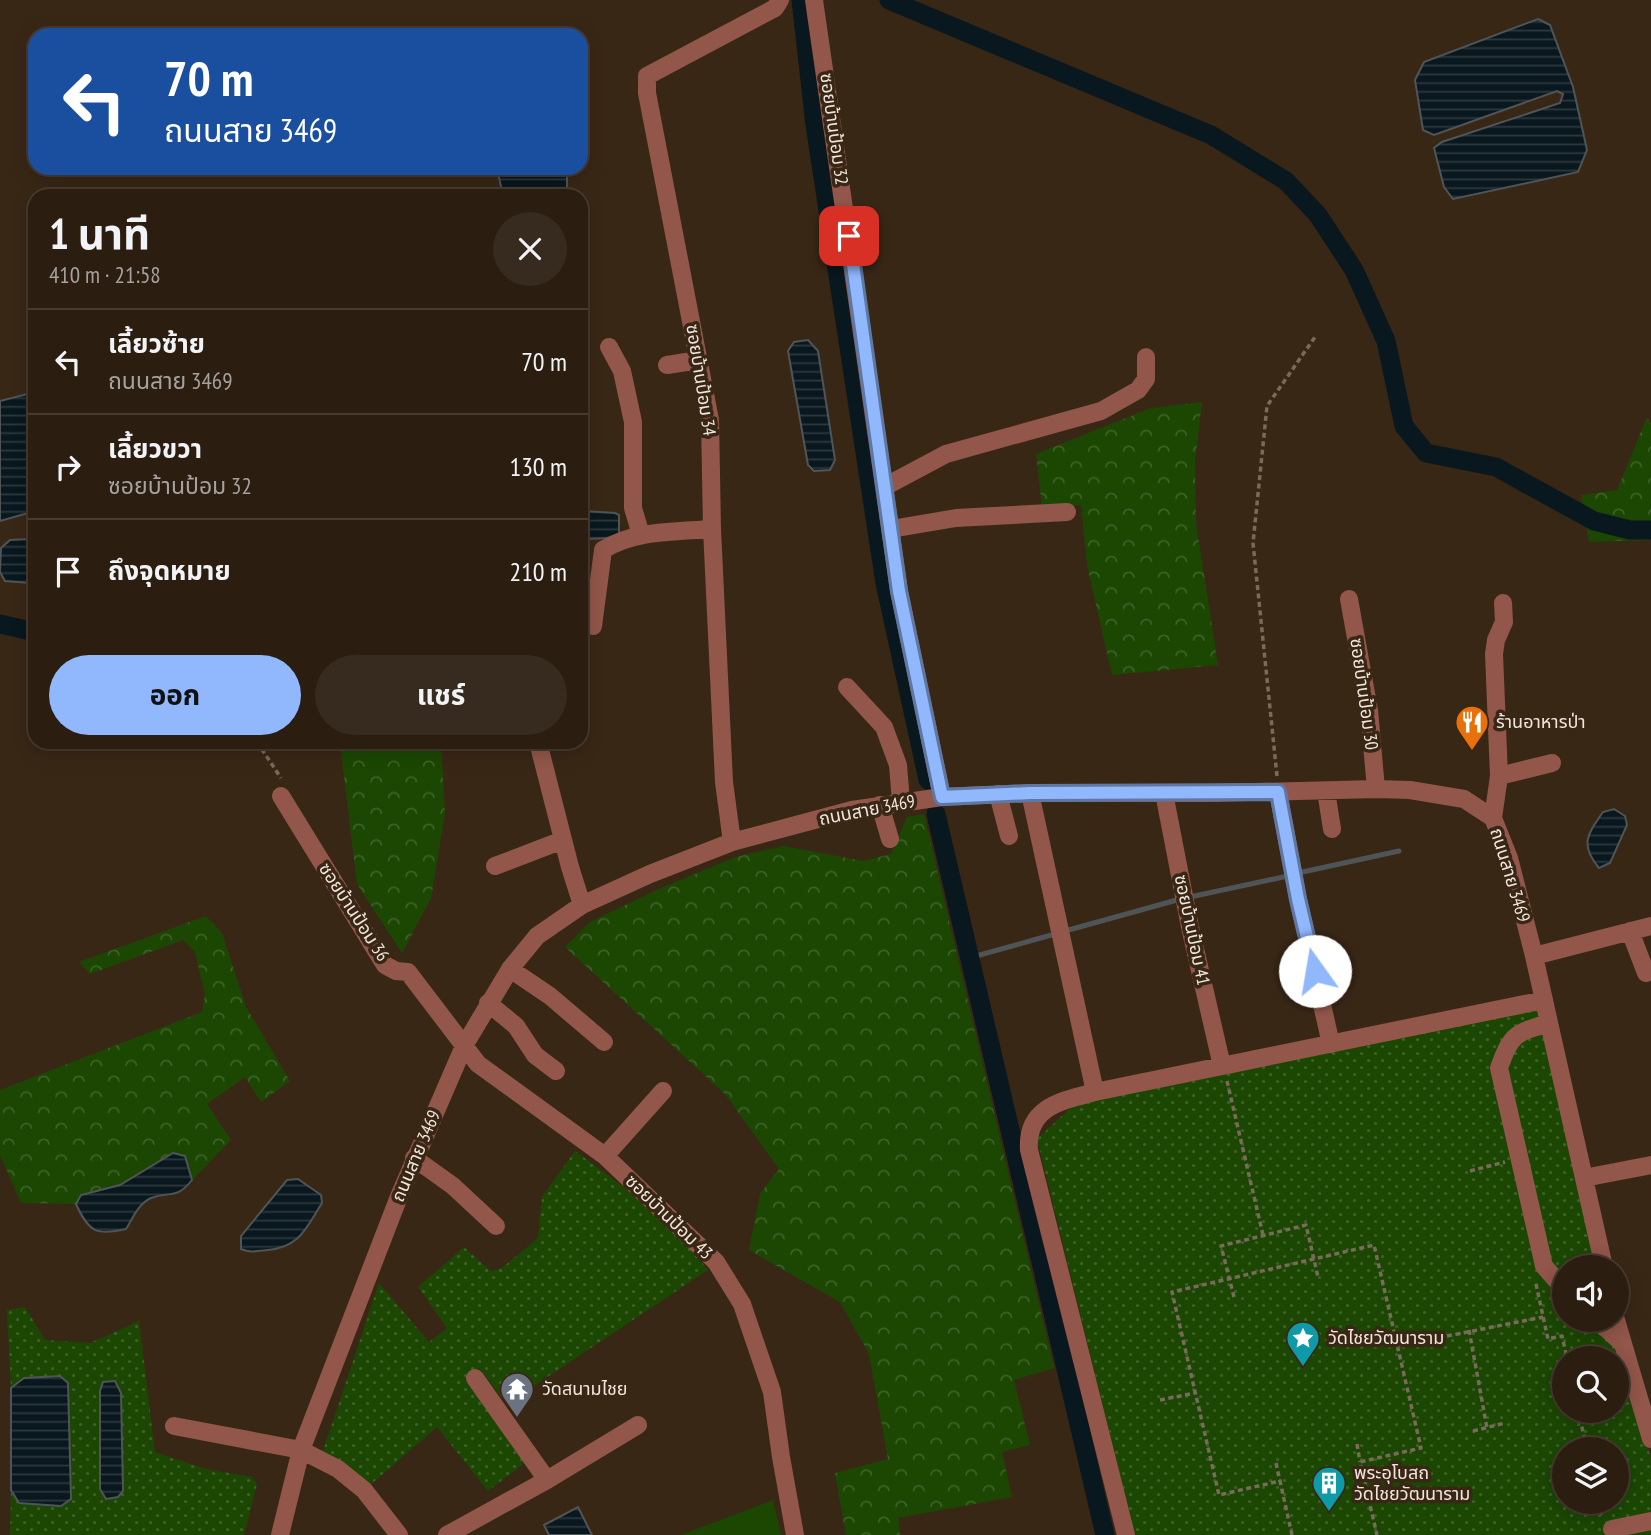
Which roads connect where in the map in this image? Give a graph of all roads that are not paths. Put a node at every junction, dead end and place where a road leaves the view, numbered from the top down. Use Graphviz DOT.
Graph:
graph roads {
  1 [pos="780,0"];
  2 [pos="814,0"];
  3 [pos="609,347"];
  4 [pos="1146,357"];
  5 [pos="699,360"];
  6 [pos="667,365"];
  7 [pos="886,486"];
  8 [pos="1067,512"];
  9 [pos="712,529"];
  10 [pos="891,529"];
  11 [pos="640,535"];
  12 [pos="1349,599"];
  13 [pos="1503,603"];
  14 [pos="593,626"];
  15 [pos="847,687"];
  16 [pos="540,749"];
  17 [pos="1552,763"];
  18 [pos="1499,776"];
  19 [pos="1376,789"];
  20 [pos="1326,791"];
  21 [pos="1278,792"];
  22 [pos="1030,793"];
  23 [pos="1164,793"];
  24 [pos="998,794"];
  25 [pos="281,796"];
  26 [pos="942,797"];
  27 [pos="901,802"];
  28 [pos="880,805"];
  29 [pos="1493,818"];
  30 [pos="1332,829"];
  31 [pos="1009,836"];
  32 [pos="890,839"];
  33 [pos="563,840"];
  34 [pos="732,842"];
  35 [pos="495,866"];
  36 [pos="582,905"];
  37 [pos="1651,926"];
  38 [pos="1630,931"];
  39 [pos="1534,956"];
  40 [pos="510,969"];
  41 [pos="1646,973"];
  42 [pos="1544,1000"];
  43 [pos="488,1003"];
  44 [pos="1549,1023"];
  45 [pos="604,1042"];
  46 [pos="1331,1044"];
  47 [pos="464,1046"];
  48 [pos="556,1071"];
  49 [pos="1224,1072"];
  50 [pos="663,1091"];
  51 [pos="1095,1092"];
  52 [pos="605,1156"];
  53 [pos="414,1158"];
  54 [pos="1651,1165"];
  55 [pos="1584,1178"];
  56 [pos="496,1227"];
  57 [pos="1601,1255"];
  58 [pos="1552,1275"];
  59 [pos="1610,1332"];
  60 [pos="1619,1332"];
  61 [pos="1621,1342"];
  62 [pos="475,1378"];
  63 [pos="638,1425"];
  64 [pos="174,1426"];
  65 [pos="1651,1439"];
  66 [pos="301,1450"];
  67 [pos="547,1480"];
  68 [pos="1651,1521"];
  69 [pos="1612,1529"];
  70 [pos="281,1535"];
  71 [pos="399,1535"];
  72 [pos="447,1535"];
  73 [pos="795,1535"];
  74 [pos="1126,1535"];
  1 -- 5 [label="street, ซอยบ้านป้อม 34"];
  2 -- 7 [label="street, ซอยบ้านป้อม 32"];
  3 -- 11 [label="street"];
  4 -- 7 [label="street"];
  5 -- 6 [label="street"];
  5 -- 9 [label="street, ซอยบ้านป้อม 34"];
  7 -- 10 [label="street, ซอยบ้านป้อม 32"];
  8 -- 10 [label="street"];
  9 -- 11 [label="street"];
  9 -- 34 [label="street, ซอยบ้านป้อม 34"];
  10 -- 26 [label="street, ซอยบ้านป้อม 32"];
  11 -- 14 [label="street"];
  12 -- 19 [label="street, ซอยบ้านป้อม 30"];
  13 -- 18 [label="street"];
  15 -- 27 [label="street"];
  16 -- 33 [label="street"];
  17 -- 18 [label="street"];
  18 -- 29 [label="street"];
  19 -- 20 [label="street, ถนนสาย 3469"];
  19 -- 29 [label="street, ถนนสาย 3469"];
  20 -- 21 [label="street, ถนนสาย 3469"];
  20 -- 30 [label="street"];
  21 -- 23 [label="street, ถนนสาย 3469"];
  21 -- 46 [label="street"];
  22 -- 23 [label="street, ถนนสาย 3469"];
  22 -- 24 [label="street, ถนนสาย 3469"];
  22 -- 51 [label="street"];
  23 -- 49 [label="street, ซอยบ้านป้อม 41"];
  24 -- 26 [label="street, ถนนสาย 3469"];
  24 -- 31 [label="street"];
  25 -- 47 [label="street, ซอยบ้านป้อม 36"];
  26 -- 27 [label="street, ถนนสาย 3469"];
  27 -- 28 [label="street, ถนนสาย 3469"];
  28 -- 32 [label="street"];
  28 -- 34 [label="street, ถนนสาย 3469"];
  29 -- 39 [label="street, ถนนสาย 3469"];
  33 -- 35 [label="street"];
  33 -- 36 [label="street"];
  34 -- 36 [label="street, ถนนสาย 3469"];
  36 -- 40 [label="street, ถนนสาย 3469"];
  37 -- 38 [label="street"];
  38 -- 39 [label="street"];
  38 -- 41 [label="street"];
  39 -- 42 [label="street, ถนนสาย 3469"];
  40 -- 43 [label="street, ถนนสาย 3469"];
  40 -- 45 [label="street"];
  42 -- 44 [label="street, ถนนสาย 3469"];
  42 -- 46 [label="street"];
  43 -- 47 [label="street, ถนนสาย 3469"];
  43 -- 48 [label="street"];
  44 -- 55 [label="street, ถนนสาย 3469"];
  44 -- 58 [label="street"];
  46 -- 49 [label="street"];
  47 -- 52 [label="street, ซอยบ้านป้อม 43"];
  47 -- 53 [label="street, ถนนสาย 3469"];
  49 -- 51 [label="street"];
  50 -- 52 [label="street"];
  51 -- 74 [label="street"];
  52 -- 73 [label="street, ซอยบ้านป้อม 43"];
  53 -- 56 [label="street"];
  53 -- 66 [label="street, ถนนสาย 3469"];
  54 -- 55 [label="street"];
  55 -- 57 [label="street, ถนนสาย 3469"];
  59 -- 61 [label="street"];
  60 -- 61 [label="street"];
  61 -- 65 [label="street"];
  62 -- 67 [label="street"];
  63 -- 67 [label="street"];
  64 -- 66 [label="street"];
  66 -- 70 [label="street, ถนนสาย 3469"];
  66 -- 71 [label="street"];
  67 -- 72 [label="street"];
  68 -- 69 [label="street"];
}
